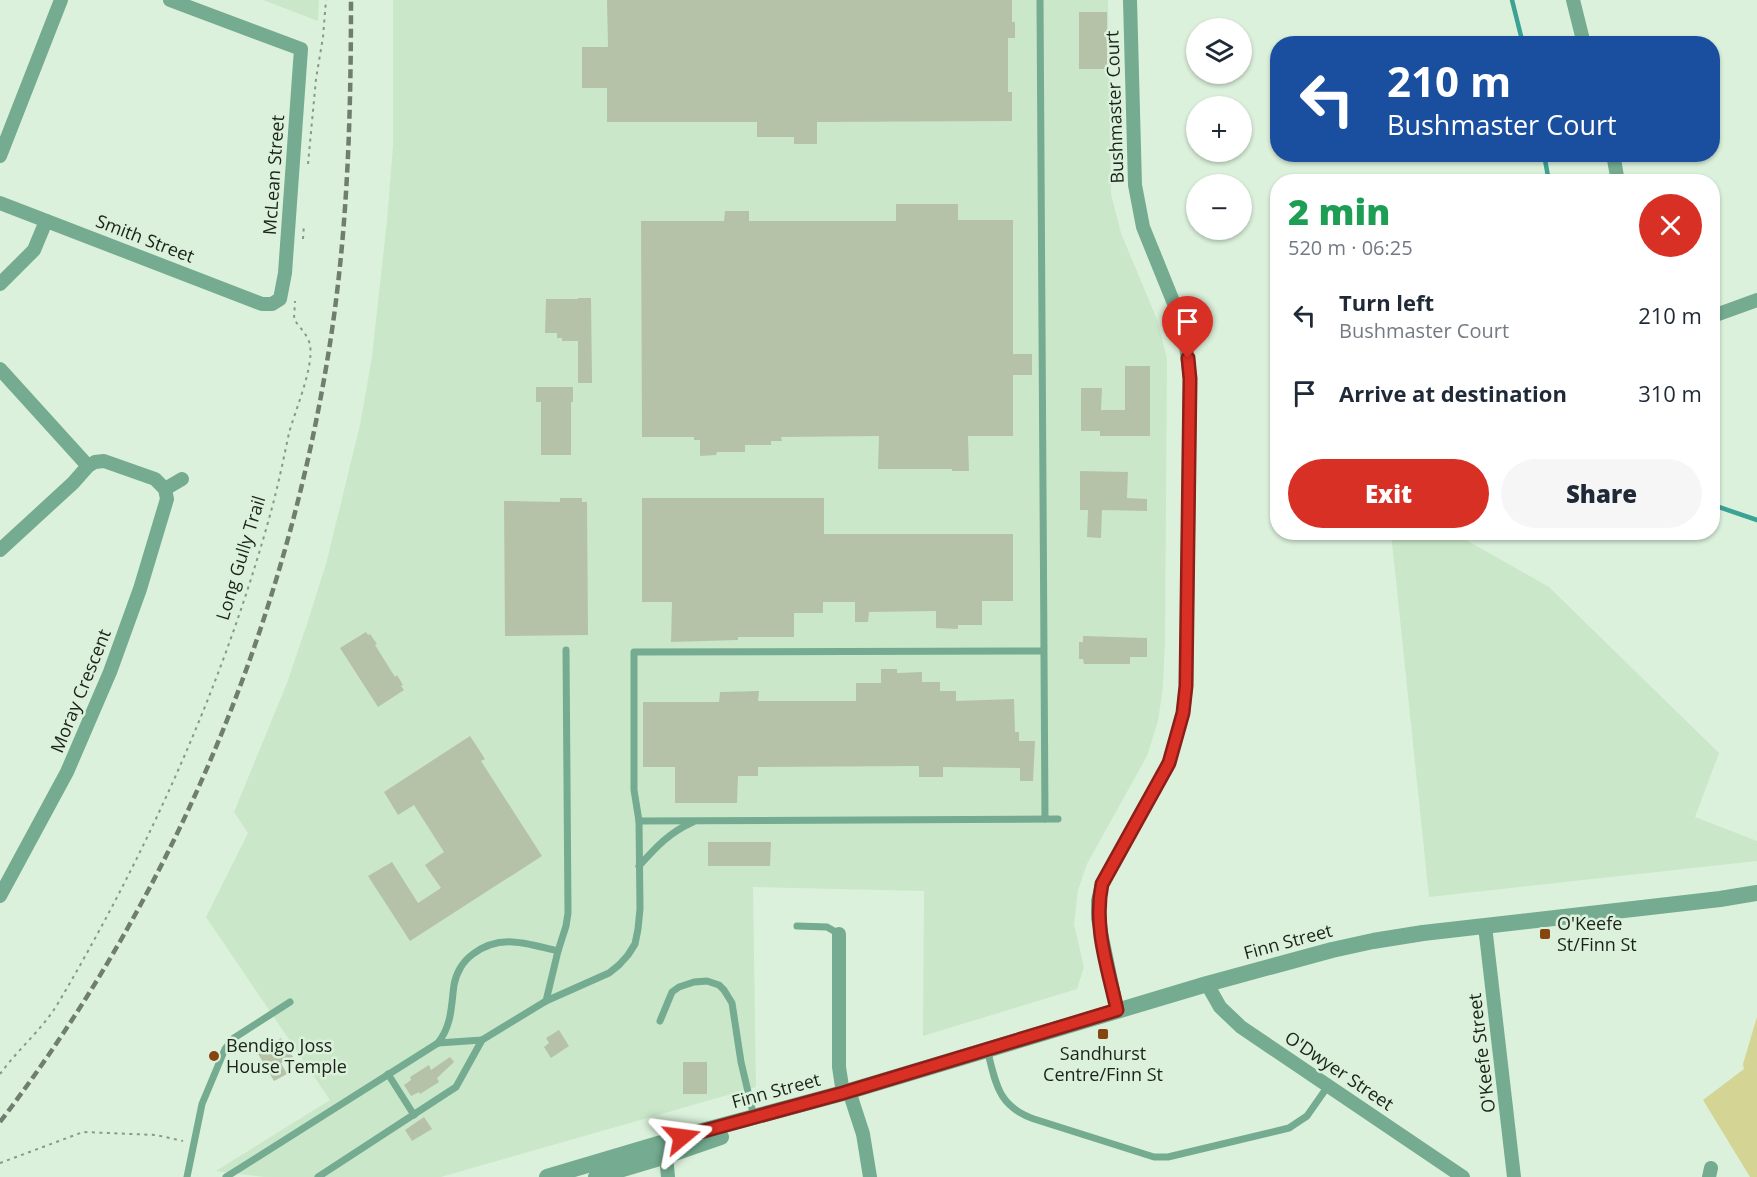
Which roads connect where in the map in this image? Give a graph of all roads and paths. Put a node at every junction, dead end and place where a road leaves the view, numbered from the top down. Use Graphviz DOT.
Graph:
graph roads {
  1 [pos="61,0"];
  2 [pos="170,0"];
  3 [pos="326,0"];
  4 [pos="1040,0"];
  5 [pos="1130,0"];
  6 [pos="1573,0"];
  7 [pos="1582,36"];
  8 [pos="0,156"];
  9 [pos="307,173"];
  10 [pos="0,203"];
  11 [pos="304,220"];
  12 [pos="46,221"];
  13 [pos="302,242"];
  14 [pos="0,284"];
  15 [pos="296,295"];
  16 [pos="1757,300"];
  17 [pos="277,302"];
  18 [pos="1720,313"];
  19 [pos="0,369"];
  20 [pos="88,466"];
  21 [pos="183,479"];
  22 [pos="165,489"];
  23 [pos="0,550"];
  24 [pos="566,650"];
  25 [pos="1043,651"];
  26 [pos="1044,819"];
  27 [pos="1058,819"];
  28 [pos="639,821"];
  29 [pos="696,821"];
  30 [pos="639,866"];
  31 [pos="1757,893"];
  32 [pos="0,896"];
  33 [pos="797,926"];
  34 [pos="1485,926"];
  35 [pos="839,934"];
  36 [pos="558,951"];
  37 [pos="1207,984"];
  38 [pos="546,1001"];
  39 [pos="290,1002"];
  40 [pos="1117,1010"];
  41 [pos="660,1021"];
  42 [pos="482,1040"];
  43 [pos="438,1043"];
  44 [pos="987,1049"];
  45 [pos="0,1074"];
  46 [pos="388,1074"];
  47 [pos="1328,1086"];
  48 [pos="846,1092"];
  49 [pos="414,1115"];
  50 [pos="754,1117"];
  51 [pos="193,1144"];
  52 [pos="664,1149"];
  53 [pos="0,1163"];
  54 [pos="187,1177"];
  55 [pos="226,1177"];
  56 [pos="318,1177"];
  57 [pos="547,1177"];
  58 [pos="596,1177"];
  59 [pos="668,1177"];
  60 [pos="870,1177"];
  61 [pos="1463,1177"];
  62 [pos="1514,1177"];
  1 -- 8 [label="street"];
  2 -- 17 [label="street, McLean Street"];
  3 -- 9 [label="path"];
  4 -- 25 [label="lane"];
  5 -- 40 [label="street, Bushmaster Court"];
  6 -- 7 [label="street"];
  10 -- 12 [label="street, Smith Street"];
  11 -- 13 [label="path"];
  12 -- 14 [label="street"];
  12 -- 17 [label="street, Smith Street"];
  15 -- 45 [label="path, Long Gully Trail"];
  16 -- 18 [label="street"];
  19 -- 20 [label="street"];
  20 -- 22 [label="street"];
  20 -- 23 [label="street"];
  21 -- 22 [label="street"];
  22 -- 32 [label="street, Moray Crescent"];
  24 -- 36 [label="lane"];
  25 -- 26 [label="lane"];
  25 -- 28 [label="lane"];
  26 -- 27 [label="lane"];
  26 -- 29 [label="lane"];
  28 -- 29 [label="lane"];
  28 -- 30 [label="lane"];
  29 -- 30 [label="lane"];
  30 -- 38 [label="lane"];
  31 -- 34 [label="street, Finn Street"];
  33 -- 35 [label="lane"];
  34 -- 37 [label="street, Finn Street"];
  34 -- 62 [label="street, O'Keefe Street"];
  35 -- 48 [label="street"];
  36 -- 38 [label="lane"];
  36 -- 43 [label="lane"];
  37 -- 40 [label="street, Finn Street"];
  37 -- 47 [label="street, O'Dwyer Street"];
  38 -- 42 [label="lane"];
  39 -- 51 [label="lane"];
  40 -- 44 [label="street, Finn Street"];
  41 -- 50 [label="lane"];
  42 -- 43 [label="lane"];
  42 -- 49 [label="lane"];
  43 -- 46 [label="lane"];
  44 -- 47 [label="lane"];
  44 -- 48 [label="street, Finn Street"];
  46 -- 49 [label="lane"];
  46 -- 55 [label="lane"];
  47 -- 61 [label="street, O'Dwyer Street"];
  48 -- 50 [label="street, Finn Street"];
  48 -- 52 [label="street, Finn Street"];
  48 -- 60 [label="street"];
  49 -- 56 [label="lane"];
  50 -- 52 [label="street, Finn Street"];
  51 -- 53 [label="path"];
  51 -- 54 [label="lane"];
  52 -- 57 [label="street, Finn Street"];
  52 -- 58 [label="street, Finn Street"];
  52 -- 59 [label="street"];
}
